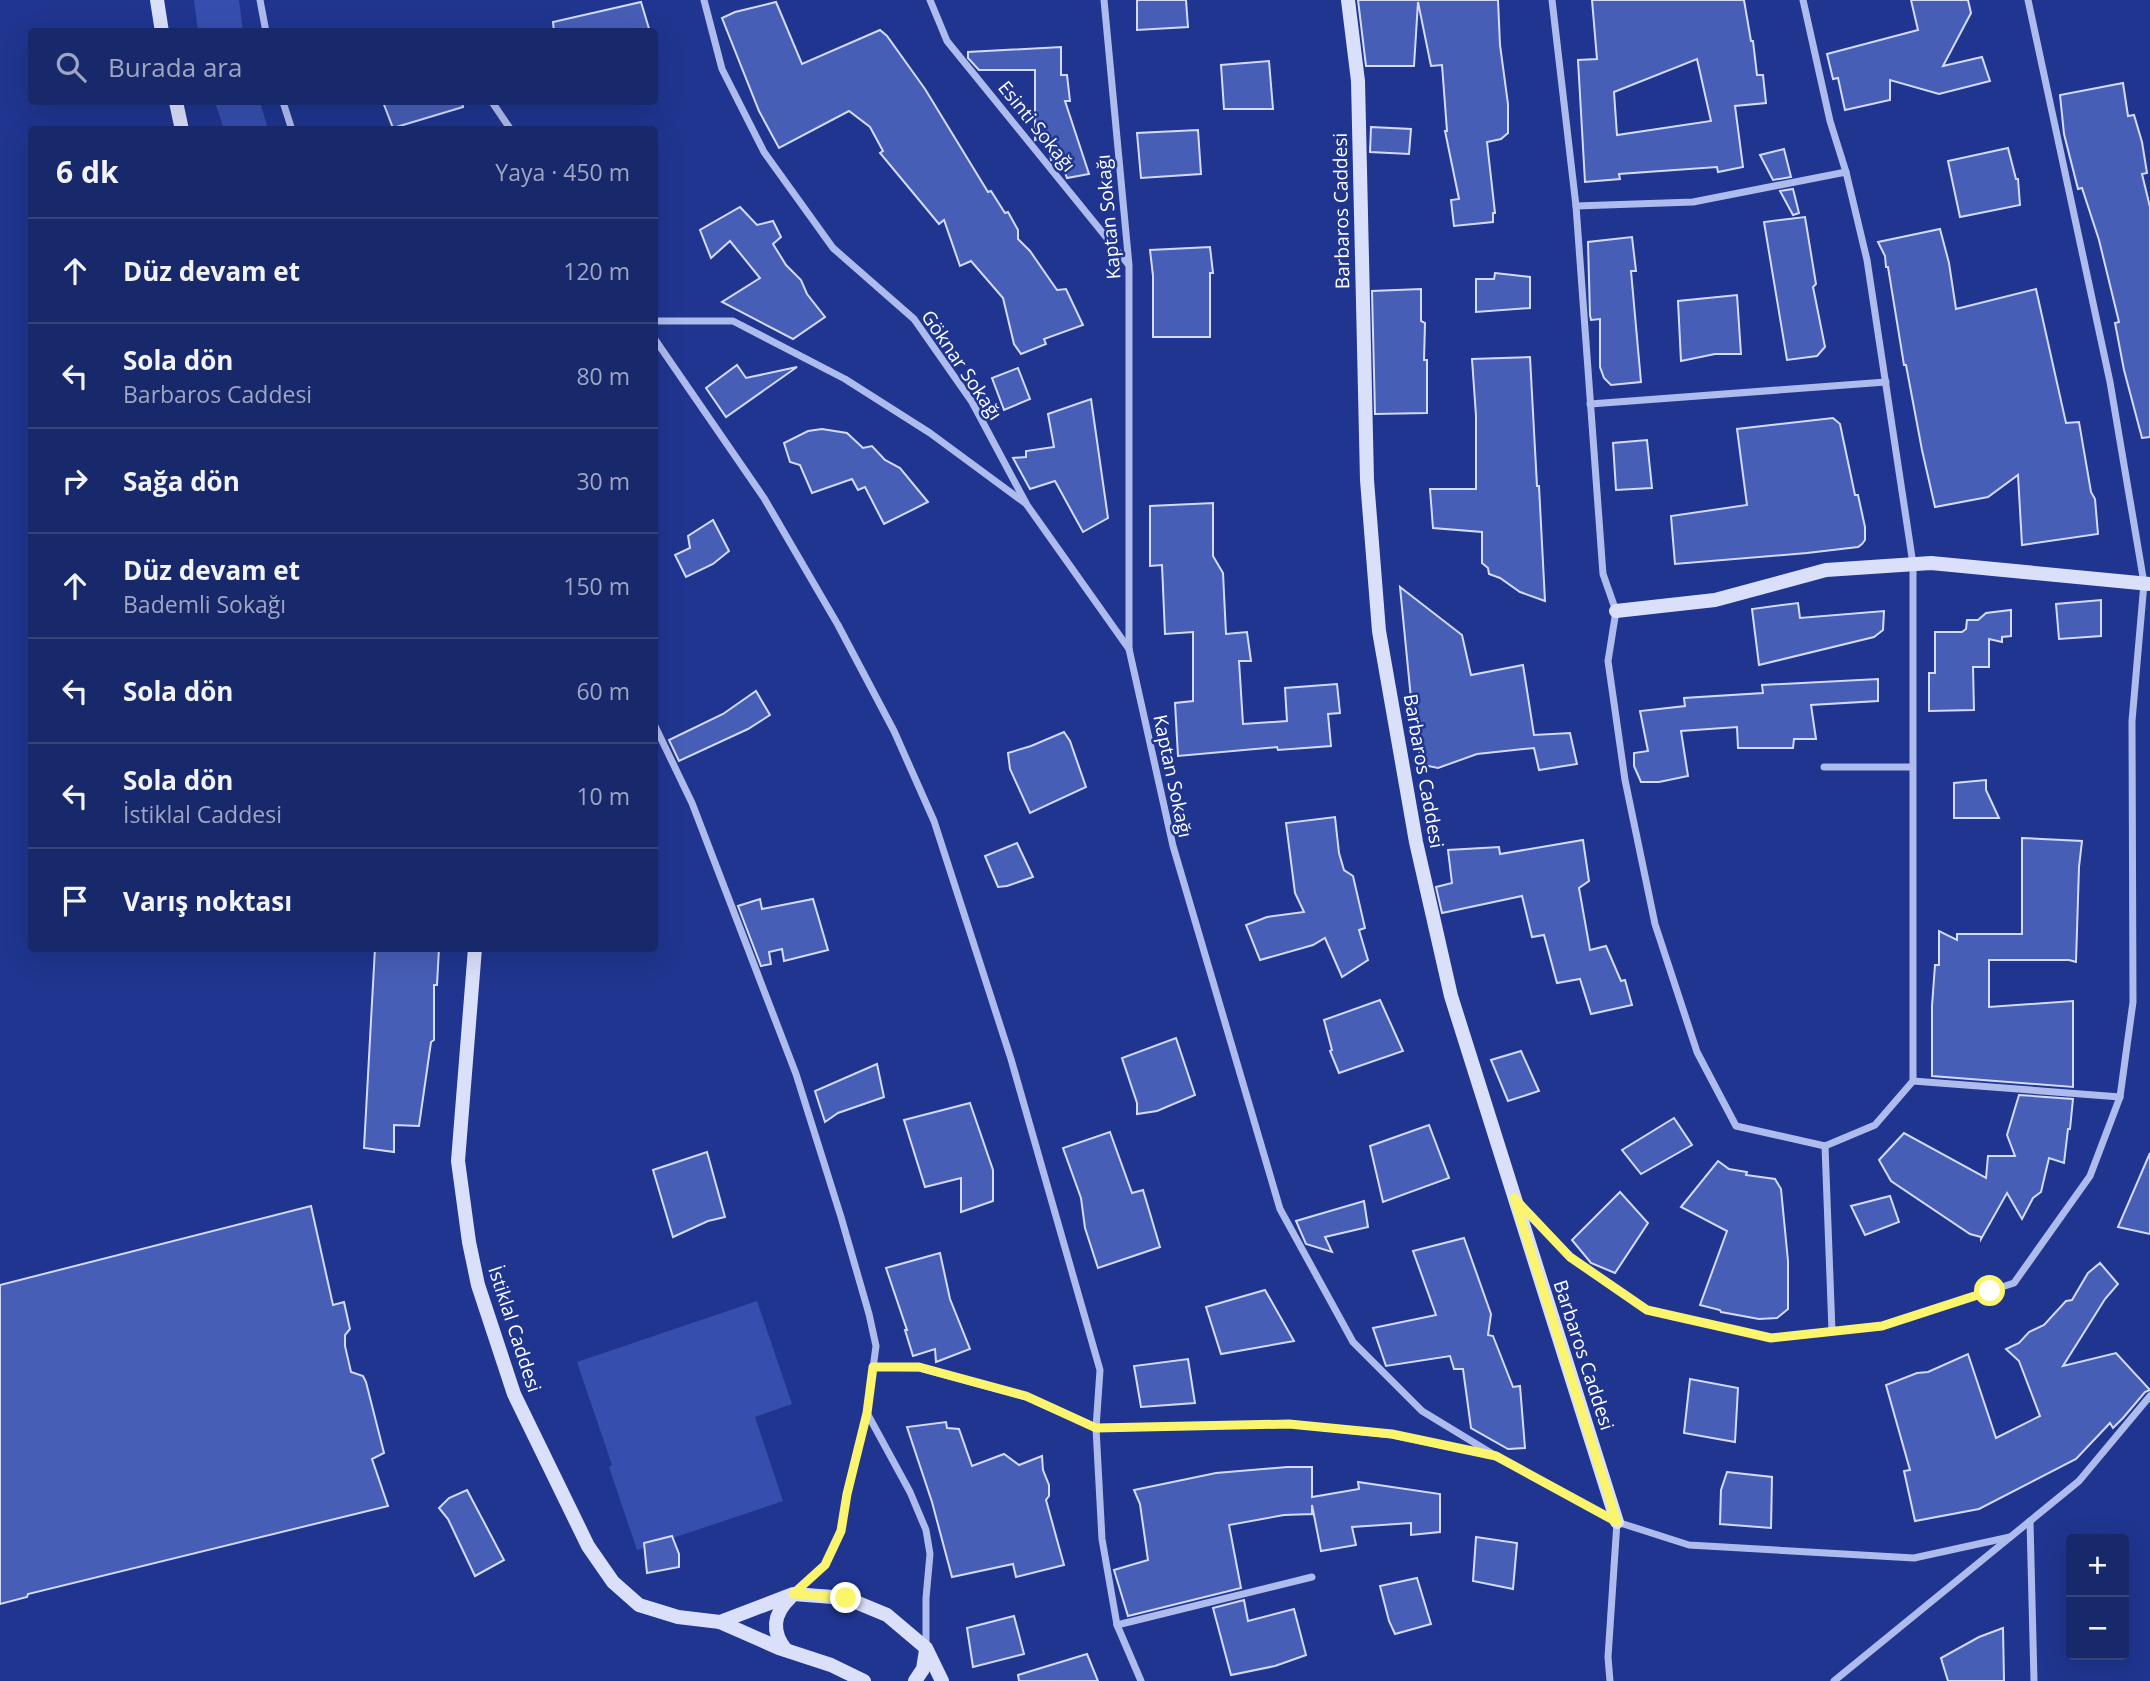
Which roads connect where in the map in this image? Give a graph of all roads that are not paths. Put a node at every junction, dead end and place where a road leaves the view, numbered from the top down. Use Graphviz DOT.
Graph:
graph roads {
  1 [pos="157,0"];
  2 [pos="260,0"];
  3 [pos="704,0"];
  4 [pos="930,0"];
  5 [pos="1104,0"];
  6 [pos="1348,0"];
  7 [pos="1552,0"];
  8 [pos="1803,0"];
  9 [pos="2028,0"];
  10 [pos="161,28"];
  11 [pos="265,28"];
  12 [pos="177,105"];
  13 [pos="284,105"];
  14 [pos="494,105"];
  15 [pos="181,126"];
  16 [pos="291,126"];
  17 [pos="508,126"];
  18 [pos="1846,172"];
  19 [pos="1576,206"];
  20 [pos="1129,265"];
  21 [pos="658,321"];
  22 [pos="658,344"];
  23 [pos="1886,383"];
  24 [pos="1590,404"];
  25 [pos="1027,505"];
  26 [pos="1913,564"];
  27 [pos="2147,584"];
  28 [pos="1616,611"];
  29 [pos="1129,649"];
  30 [pos="658,731"];
  31 [pos="1824,767"];
  32 [pos="1912,767"];
  33 [pos="475,952"];
  34 [pos="1913,1081"];
  35 [pos="2120,1097"];
  36 [pos="1825,1146"];
  37 [pos="1514,1198"];
  38 [pos="1832,1331"];
  39 [pos="873,1367"];
  40 [pos="2150,1395"];
  41 [pos="867,1413"];
  42 [pos="1096,1428"];
  43 [pos="1496,1456"];
  44 [pos="2030,1521"];
  45 [pos="1617,1522"];
  46 [pos="2010,1537"];
  47 [pos="1312,1577"];
  48 [pos="793,1594"];
  49 [pos="720,1622"];
  50 [pos="1116,1625"];
  51 [pos="926,1648"];
  52 [pos="786,1651"];
  53 [pos="864,1681"];
  54 [pos="915,1681"];
  55 [pos="942,1681"];
  56 [pos="1141,1681"];
  57 [pos="1610,1681"];
  58 [pos="1834,1681"];
  59 [pos="2034,1681"];
  1 -- 10 [label="street"];
  2 -- 11 [label="street"];
  3 -- 25 [label="street, Göknar Sokağı"];
  4 -- 20 [label="street, Esinti Sokağı"];
  5 -- 20 [label="street, Kaptan Sokağı"];
  6 -- 37 [label="street, Barbaros Caddesi"];
  7 -- 19 [label="street"];
  8 -- 18 [label="street"];
  9 -- 27 [label="street"];
  12 -- 15 [label="street"];
  13 -- 16 [label="street"];
  14 -- 17 [label="street"];
  18 -- 19 [label="street"];
  18 -- 23 [label="street"];
  19 -- 24 [label="street"];
  20 -- 29 [label="street, Kaptan Sokağı"];
  21 -- 25 [label="street"];
  22 -- 42 [label="street"];
  23 -- 24 [label="street"];
  23 -- 26 [label="street"];
  24 -- 28 [label="street"];
  25 -- 29 [label="street, Göknar Sokağı"];
  26 -- 27 [label="street"];
  26 -- 28 [label="street"];
  26 -- 32 [label="street"];
  27 -- 35 [label="street"];
  28 -- 36 [label="street"];
  29 -- 43 [label="street, Kaptan Sokağı"];
  30 -- 39 [label="street"];
  31 -- 32 [label="street"];
  32 -- 34 [label="street"];
  33 -- 49 [label="street, İstiklal Caddesi"];
  34 -- 35 [label="street"];
  34 -- 36 [label="street"];
  35 -- 38 [label="street"];
  36 -- 38 [label="street"];
  37 -- 38 [label="street"];
  37 -- 45 [label="street, Barbaros Caddesi"];
  39 -- 41 [label="street"];
  39 -- 42 [label="street"];
  40 -- 44 [label="street"];
  41 -- 48 [label="street"];
  41 -- 51 [label="street"];
  42 -- 43 [label="street"];
  42 -- 50 [label="street"];
  43 -- 45 [label="street"];
  44 -- 46 [label="street"];
  44 -- 59 [label="street"];
  45 -- 46 [label="street"];
  45 -- 57 [label="street"];
  46 -- 58 [label="street"];
  47 -- 50 [label="street"];
  48 -- 49 [label="street, İstiklal Caddesi"];
  48 -- 51 [label="street, İstiklal Caddesi"];
  48 -- 52 [label="street"];
  49 -- 52 [label="street, İstiklal Caddesi"];
  50 -- 56 [label="street"];
  51 -- 54 [label="street"];
  51 -- 55 [label="street, İstiklal Caddesi"];
  52 -- 53 [label="street, İstiklal Caddesi"];
}
